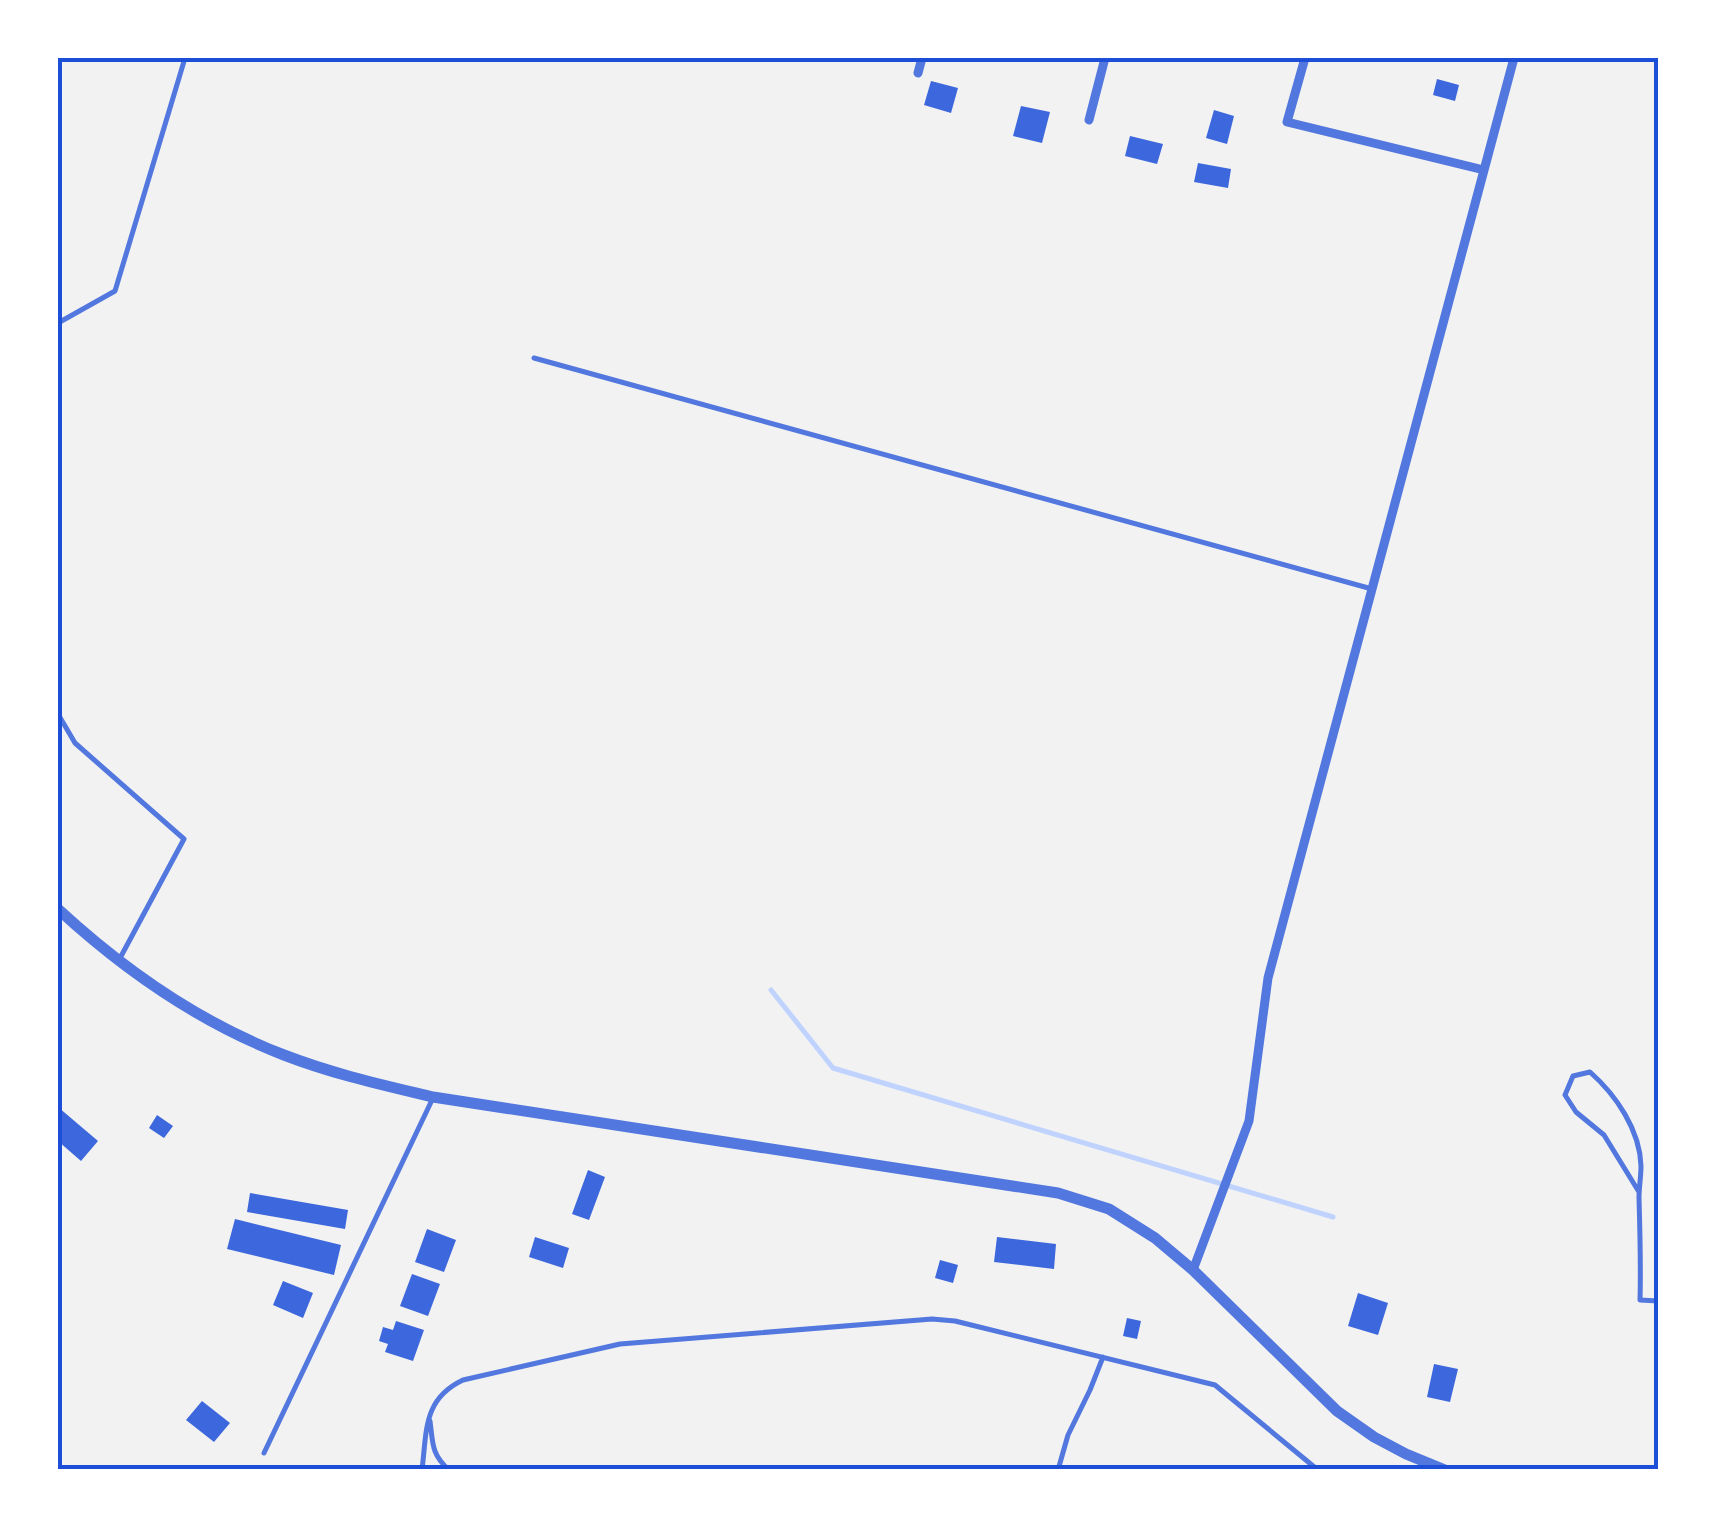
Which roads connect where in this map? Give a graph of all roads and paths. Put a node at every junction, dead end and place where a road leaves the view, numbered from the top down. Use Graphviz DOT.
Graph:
graph roads {
  1 [pos="185,58"];
  2 [pos="922,58"];
  3 [pos="1105,58"];
  4 [pos="1305,58"];
  5 [pos="1514,58"];
  6 [pos="918,73"];
  7 [pos="1089,120"];
  8 [pos="1484,170"];
  9 [pos="58,323"];
  10 [pos="534,358"];
  11 [pos="1372,589"];
  12 [pos="58,714"];
  13 [pos="58,909"];
  14 [pos="119,960"];
  15 [pos="433,1097"];
  16 [pos="1639,1192"];
  17 [pos="1193,1270"];
  18 [pos="1658,1301"];
  19 [pos="1103,1357"];
  20 [pos="429,1413"];
  21 [pos="264,1453"];
  22 [pos="422,1470"];
  23 [pos="449,1470"];
  24 [pos="1058,1470"];
  25 [pos="1318,1470"];
  26 [pos="1444,1470"];
  1 -- 9 [label="lane"];
  2 -- 6 [label="street"];
  3 -- 7 [label="street"];
  4 -- 8 [label="street"];
  5 -- 8 [label="street"];
  8 -- 11 [label="street"];
  10 -- 11 [label="lane"];
  11 -- 17 [label="street"];
  12 -- 14 [label="lane"];
  13 -- 14 [label="street"];
  14 -- 15 [label="street"];
  15 -- 17 [label="street"];
  15 -- 21 [label="lane"];
  16 -- 16 [label="lane"];
  16 -- 18 [label="lane"];
  17 -- 26 [label="street"];
  19 -- 20 [label="lane"];
  19 -- 24 [label="lane"];
  19 -- 25 [label="lane"];
  20 -- 22 [label="lane"];
  20 -- 23 [label="lane"];
}
